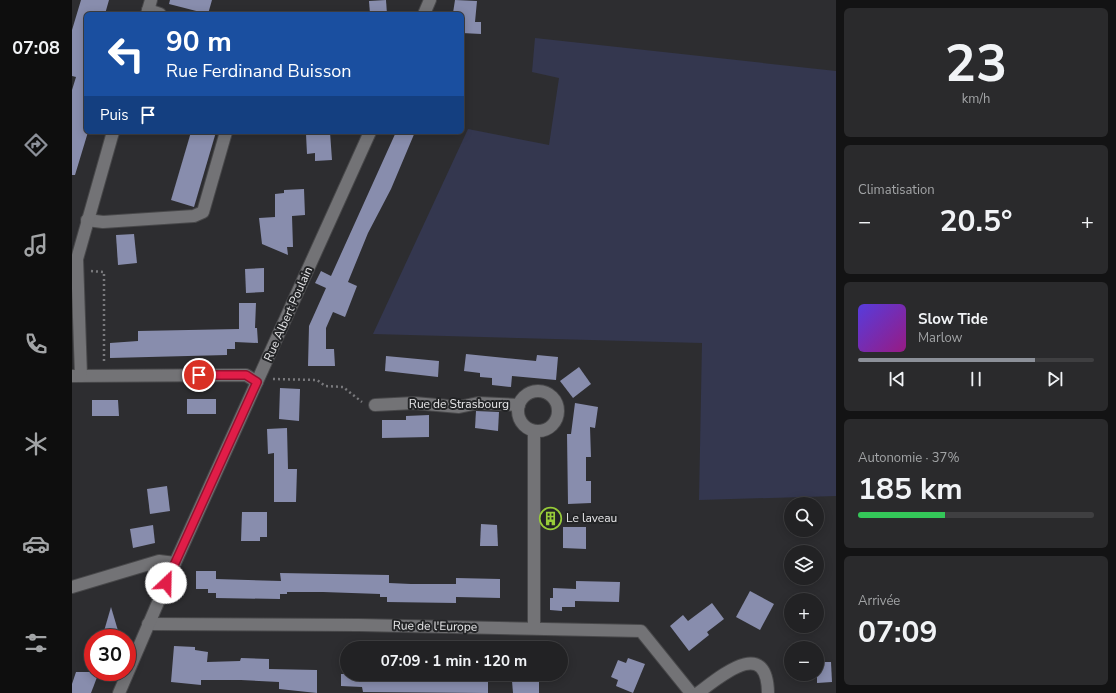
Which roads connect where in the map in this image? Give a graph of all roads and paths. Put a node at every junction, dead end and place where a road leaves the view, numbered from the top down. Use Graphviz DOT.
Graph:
graph roads {
  1 [pos="430,0"];
  2 [pos="425,12"];
  3 [pos="111,134"];
  4 [pos="225,134"];
  5 [pos="369,134"];
  6 [pos="87,220"];
  7 [pos="76,263"];
  8 [pos="80,362"];
  9 [pos="76,376"];
  10 [pos="258,380"];
  11 [pos="375,405"];
  12 [pos="519,405"];
  13 [pos="534,431"];
  14 [pos="175,563"];
  15 [pos="72,587"];
  16 [pos="148,624"];
  17 [pos="534,628"];
  18 [pos="119,693"];
  19 [pos="691,693"];
  20 [pos="698,693"];
  21 [pos="768,693"];
  1 -- 2 [label="street"];
  3 -- 6 [label="street"];
  4 -- 6 [label="street"];
  5 -- 10 [label="street, Rue Albert Poulain"];
  6 -- 7 [label="street"];
  7 -- 8 [label="street"];
  7 -- 8 [label="path"];
  8 -- 9 [label="street"];
  9 -- 10 [label="street"];
  10 -- 11 [label="path"];
  10 -- 14 [label="street, Rue Albert Poulain"];
  11 -- 12 [label="street, Rue de Strasbourg"];
  12 -- 13 [label="street, Rue de Strasbourg"];
  12 -- 13 [label="street, Rue de Strasbourg"];
  13 -- 17 [label="street"];
  14 -- 15 [label="street"];
  14 -- 16 [label="street, Rue Albert Poulain"];
  16 -- 17 [label="street, Rue de l'Europe"];
  16 -- 18 [label="street, Rue Albert Poulain"];
  17 -- 19 [label="street, Rue de l'Europe"];
  20 -- 21 [label="street"];
}
